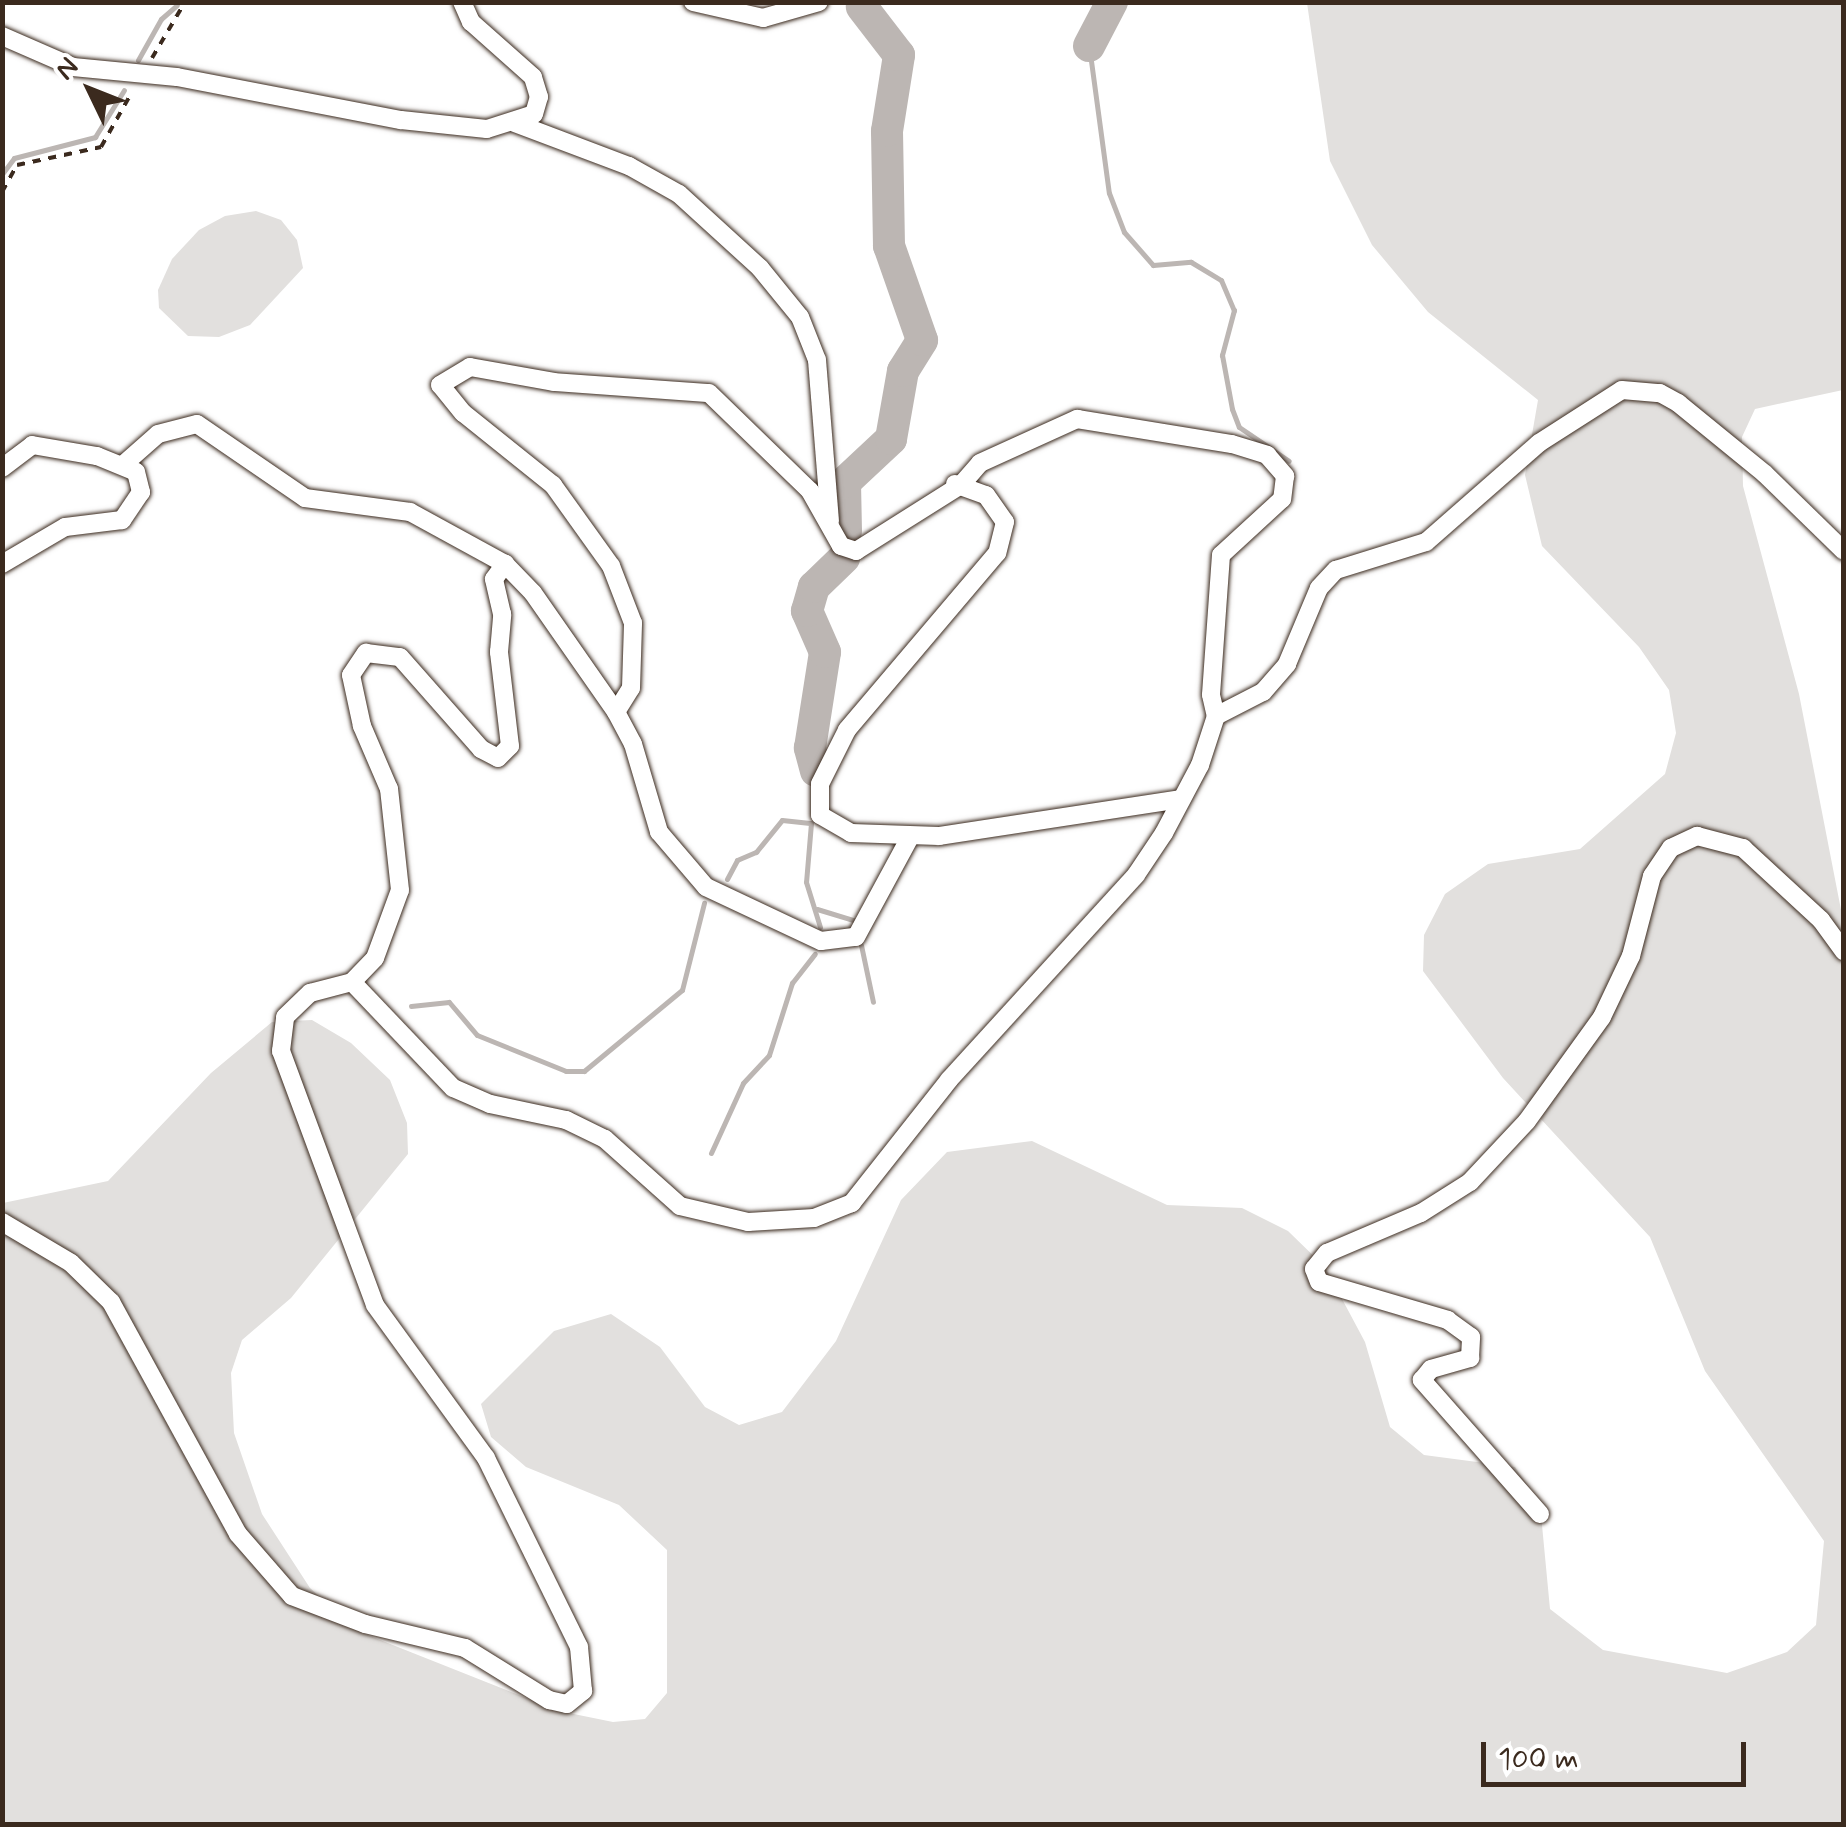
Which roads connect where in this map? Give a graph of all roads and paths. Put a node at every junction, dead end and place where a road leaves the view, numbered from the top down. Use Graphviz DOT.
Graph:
graph roads {
  1 [pos="185,2"];
  2 [pos="462,2"];
  3 [pos="693,2"];
  4 [pos="818,2"];
  5 [pos="2,36"];
  6 [pos="141,76"];
  7 [pos="515,123"];
  8 [pos="2,192"];
  9 [pos="124,464"];
  10 [pos="2,468"];
  11 [pos="955,484"];
  12 [pos="831,527"];
  13 [pos="1844,551"];
  14 [pos="2,564"];
  15 [pos="506,564"];
  16 [pos="616,712"];
  17 [pos="1216,716"];
  18 [pos="1182,799"];
  19 [pos="910,837"];
  20 [pos="1844,952"];
  21 [pos="352,982"];
  22 [pos="2,1222"];
  23 [pos="1540,1514"];
  1 -- 6 [label="path"];
  2 -- 7 [label="street"];
  3 -- 4 [label="street"];
  5 -- 6 [label="street"];
  6 -- 7 [label="street"];
  6 -- 8 [label="path"];
  7 -- 12 [label="street"];
  9 -- 10 [label="street"];
  9 -- 14 [label="street"];
  9 -- 15 [label="street"];
  11 -- 12 [label="street"];
  11 -- 17 [label="street"];
  11 -- 19 [label="street"];
  12 -- 16 [label="street"];
  13 -- 17 [label="street"];
  15 -- 16 [label="street"];
  15 -- 21 [label="street"];
  16 -- 19 [label="street"];
  17 -- 18 [label="street"];
  18 -- 19 [label="street"];
  18 -- 21 [label="street"];
  20 -- 23 [label="street"];
  21 -- 22 [label="street"];
}
